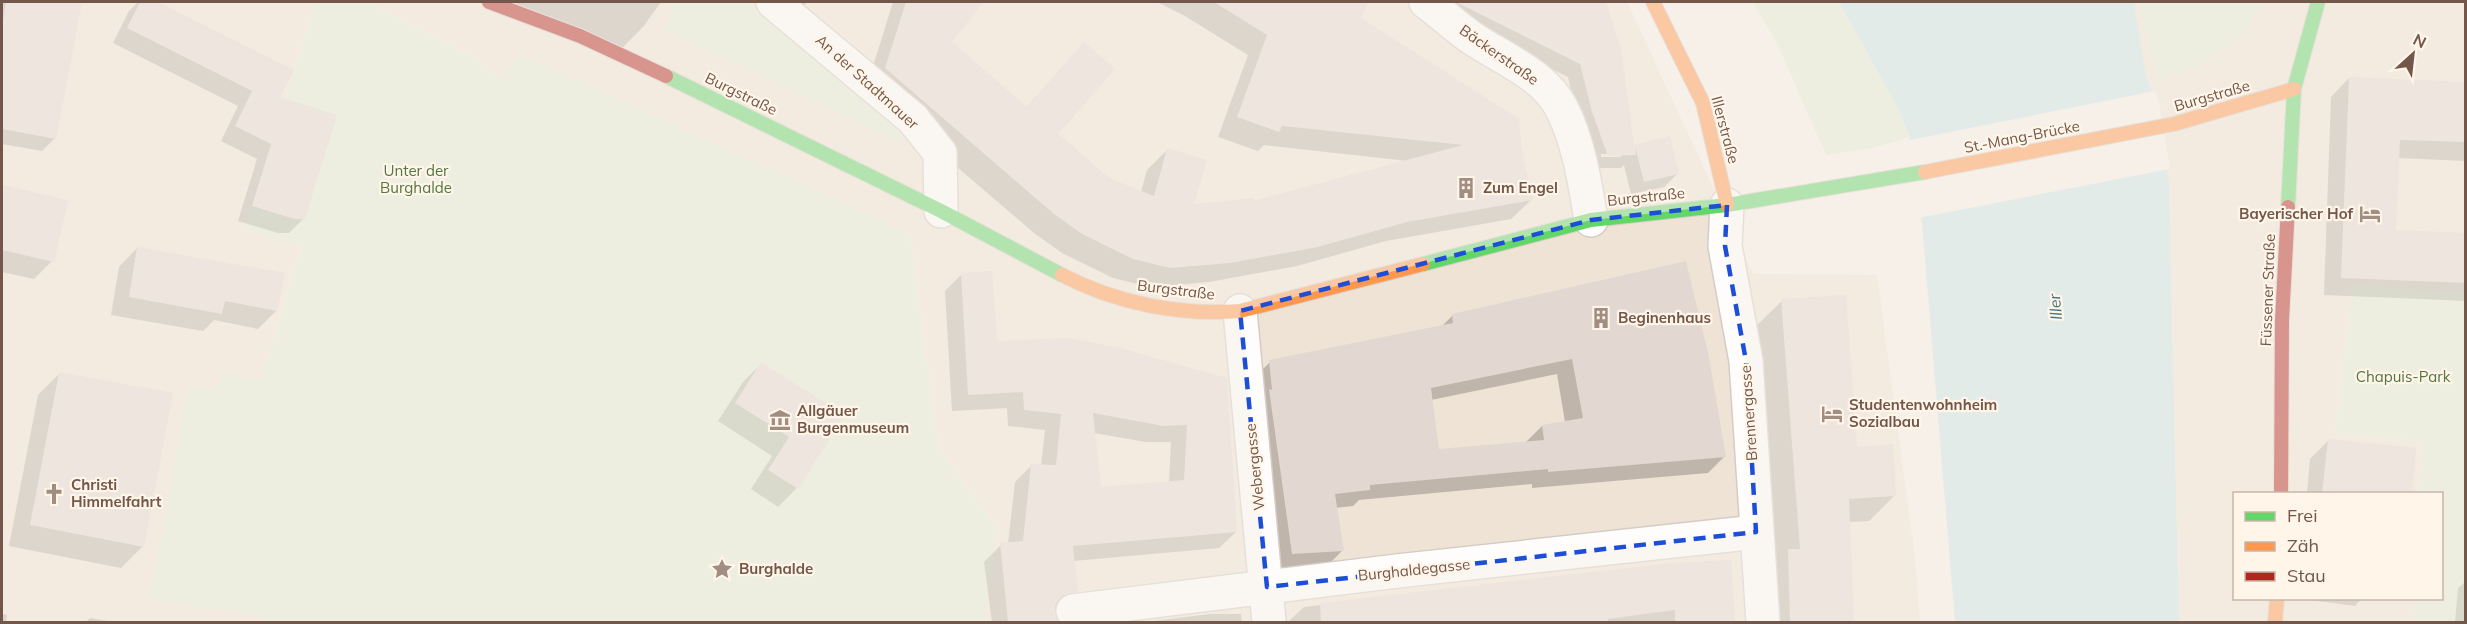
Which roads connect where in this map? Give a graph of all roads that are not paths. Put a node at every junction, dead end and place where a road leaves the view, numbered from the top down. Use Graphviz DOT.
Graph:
graph roads {
  1 [pos="489,2"];
  2 [pos="773,2"];
  3 [pos="1426,2"];
  4 [pos="1653,2"];
  5 [pos="2318,2"];
  6 [pos="2294,88"];
  7 [pos="2139,131"];
  8 [pos="1912,175"];
  9 [pos="1727,205"];
  10 [pos="941,211"];
  11 [pos="1591,220"];
  12 [pos="1240,311"];
  13 [pos="2281,492"];
  14 [pos="1756,532"];
  15 [pos="1267,587"];
  16 [pos="2277,600"];
  17 [pos="1073,611"];
  18 [pos="1269,622"];
  19 [pos="1762,622"];
  20 [pos="2275,622"];
  1 -- 10 [label="street, Burgstraße"];
  2 -- 10 [label="street, An der Stadtmauer"];
  3 -- 11 [label="street, Bäckerstraße"];
  4 -- 9 [label="street, Illerstraße"];
  5 -- 6 [label="street, Füssener Straße"];
  6 -- 7 [label="street, Burgstraße"];
  6 -- 13 [label="street, Füssener Straße"];
  7 -- 8 [label="street, St.-Mang-Brücke"];
  8 -- 9 [label="street, Burgstraße"];
  9 -- 11 [label="street, Burgstraße"];
  9 -- 14 [label="street, Brennergasse"];
  10 -- 12 [label="street, Burgstraße"];
  11 -- 12 [label="street, Burgstraße"];
  12 -- 15 [label="street, Webergasse"];
  14 -- 15 [label="street, Burghaldegasse"];
  14 -- 19 [label="street, Brennergasse"];
  15 -- 17 [label="street, Burghaldegasse"];
  15 -- 18 [label="street, Webergasse"];
  16 -- 20 [label="street"];
}
